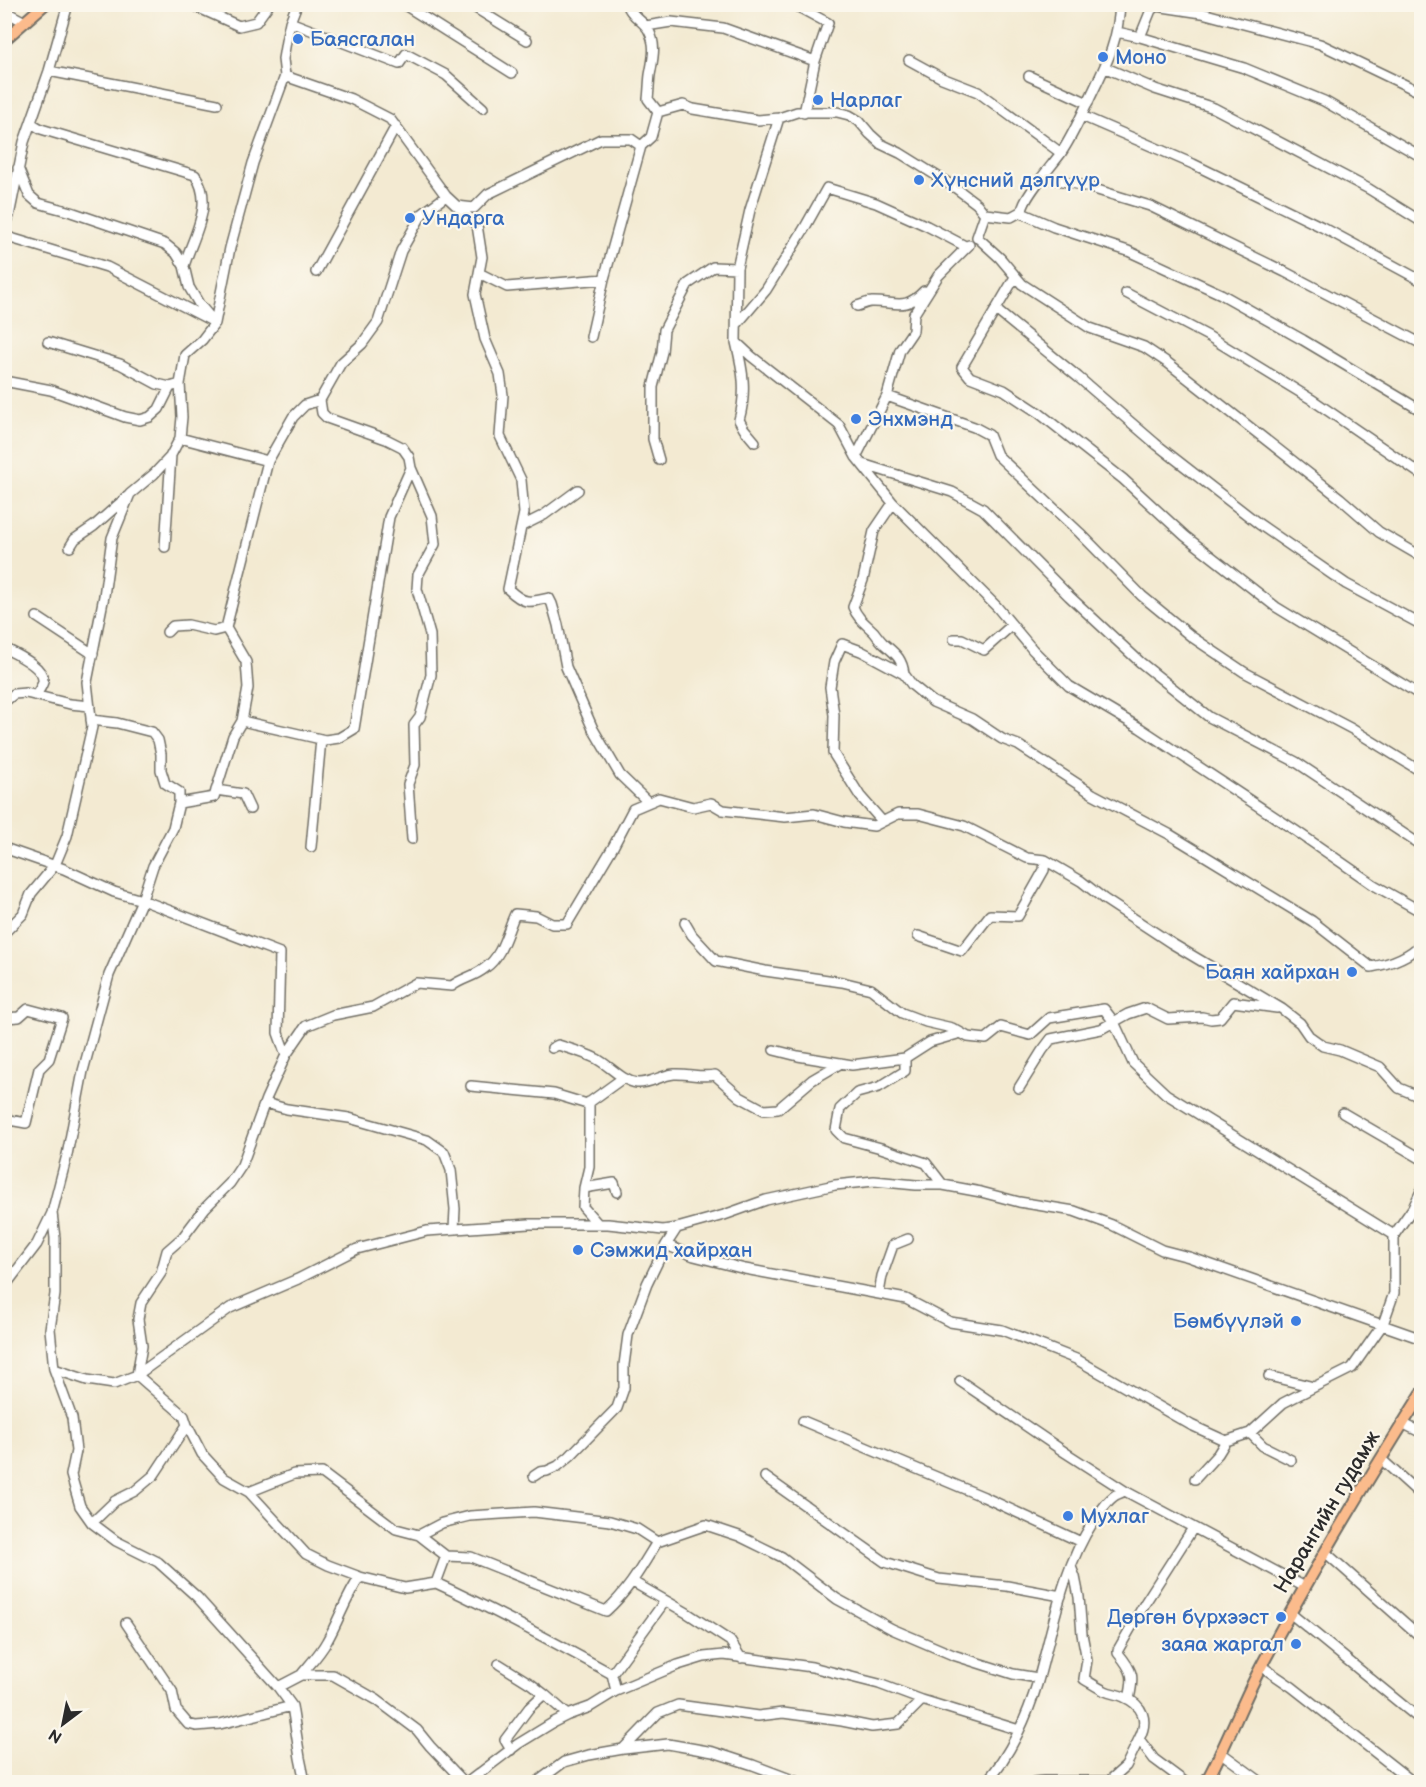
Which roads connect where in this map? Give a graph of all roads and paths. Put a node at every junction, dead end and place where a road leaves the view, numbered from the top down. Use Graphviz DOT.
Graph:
graph roads {
  1 [pos="45,4"];
  2 [pos="68,4"];
  3 [pos="190,4"];
  4 [pos="269,4"];
  5 [pos="297,4"];
  6 [pos="403,4"];
  7 [pos="470,4"];
  8 [pos="627,4"];
  9 [pos="793,4"];
  10 [pos="813,4"];
  11 [pos="1120,4"];
  12 [pos="1417,4"];
  13 [pos="1165,5"];
  14 [pos="1422,6"];
  15 [pos="4,12"];
  16 [pos="811,15"];
  17 [pos="25,22"];
  18 [pos="290,22"];
  19 [pos="646,27"];
  20 [pos="1117,32"];
  21 [pos="1140,37"];
  22 [pos="527,39"];
  23 [pos="4,40"];
  24 [pos="909,60"];
  25 [pos="815,62"];
  26 [pos="1106,68"];
  27 [pos="50,71"];
  28 [pos="512,73"];
  29 [pos="285,76"];
  30 [pos="1029,76"];
  31 [pos="1422,93"];
  32 [pos="1088,103"];
  33 [pos="217,104"];
  34 [pos="483,108"];
  35 [pos="658,112"];
  36 [pos="804,113"];
  37 [pos="1082,116"];
  38 [pos="779,118"];
  39 [pos="31,123"];
  40 [pos="396,126"];
  41 [pos="641,146"];
  42 [pos="1061,153"];
  43 [pos="1422,157"];
  44 [pos="18,168"];
  45 [pos="1043,177"];
  46 [pos="4,180"];
  47 [pos="15,183"];
  48 [pos="446,196"];
  49 [pos="456,206"];
  50 [pos="1022,211"];
  51 [pos="985,214"];
  52 [pos="1422,222"];
  53 [pos="5,229"];
  54 [pos="977,237"];
  55 [pos="967,247"];
  56 [pos="184,266"];
  57 [pos="737,268"];
  58 [pos="316,272"];
  59 [pos="479,273"];
  60 [pos="938,276"];
  61 [pos="1015,277"];
  62 [pos="604,279"];
  63 [pos="1422,281"];
  64 [pos="1126,293"];
  65 [pos="857,306"];
  66 [pos="996,310"];
  67 [pos="215,323"];
  68 [pos="737,324"];
  69 [pos="591,337"];
  70 [pos="48,342"];
  71 [pos="736,342"];
  72 [pos="1422,344"];
  73 [pos="4,381"];
  74 [pos="175,385"];
  75 [pos="887,396"];
  76 [pos="321,400"];
  77 [pos="1422,411"];
  78 [pos="180,438"];
  79 [pos="755,442"];
  80 [pos="171,455"];
  81 [pos="659,459"];
  82 [pos="268,461"];
  83 [pos="859,461"];
  84 [pos="411,468"];
  85 [pos="1422,475"];
  86 [pos="578,490"];
  87 [pos="130,494"];
  88 [pos="893,503"];
  89 [pos="522,526"];
  90 [pos="69,547"];
  91 [pos="165,547"];
  92 [pos="1422,557"];
  93 [pos="38,618"];
  94 [pos="1012,625"];
  95 [pos="1422,625"];
  96 [pos="226,628"];
  97 [pos="167,632"];
  98 [pos="954,639"];
  99 [pos="4,648"];
  100 [pos="93,654"];
  101 [pos="904,674"];
  102 [pos="36,695"];
  103 [pos="1422,696"];
  104 [pos="4,702"];
  105 [pos="90,706"];
  106 [pos="91,720"];
  107 [pos="242,722"];
  108 [pos="321,739"];
  109 [pos="1422,772"];
  110 [pos="216,790"];
  111 [pos="648,802"];
  112 [pos="178,803"];
  113 [pos="250,809"];
  114 [pos="882,821"];
  115 [pos="412,839"];
  116 [pos="1422,846"];
  117 [pos="311,847"];
  118 [pos="4,848"];
  119 [pos="1045,860"];
  120 [pos="55,865"];
  121 [pos="142,900"];
  122 [pos="1422,912"];
  123 [pos="684,923"];
  124 [pos="4,933"];
  125 [pos="918,936"];
  126 [pos="1422,943"];
  127 [pos="1282,1009"];
  128 [pos="4,1018"];
  129 [pos="1114,1022"];
  130 [pos="961,1033"];
  131 [pos="552,1048"];
  132 [pos="774,1050"];
  133 [pos="286,1055"];
  134 [pos="906,1058"];
  135 [pos="841,1063"];
  136 [pos="623,1078"];
  137 [pos="471,1086"];
  138 [pos="1019,1088"];
  139 [pos="1422,1088"];
  140 [pos="589,1102"];
  141 [pos="265,1103"];
  142 [pos="1343,1113"];
  143 [pos="4,1119"];
  144 [pos="1422,1159"];
  145 [pos="943,1185"];
  146 [pos="584,1188"];
  147 [pos="1422,1189"];
  148 [pos="617,1192"];
  149 [pos="52,1213"];
  150 [pos="598,1224"];
  151 [pos="677,1228"];
  152 [pos="454,1229"];
  153 [pos="1394,1235"];
  154 [pos="908,1239"];
  155 [pos="666,1245"];
  156 [pos="5,1286"];
  157 [pos="879,1293"];
  158 [pos="4,1313"];
  159 [pos="1383,1324"];
  160 [pos="1422,1339"];
  161 [pos="54,1369"];
  162 [pos="138,1375"];
  163 [pos="1269,1376"];
  164 [pos="960,1381"];
  165 [pos="1314,1387"];
  166 [pos="1422,1393"];
  167 [pos="802,1421"];
  168 [pos="1402,1423"];
  169 [pos="187,1425"];
  170 [pos="1250,1433"];
  171 [pos="1422,1433"];
  172 [pos="1226,1441"];
  173 [pos="1381,1459"];
  174 [pos="1291,1460"];
  175 [pos="534,1476"];
  176 [pos="765,1477"];
  177 [pos="1195,1479"];
  178 [pos="1125,1491"];
  179 [pos="249,1492"];
  180 [pos="1422,1496"];
  181 [pos="92,1523"];
  182 [pos="1193,1528"];
  183 [pos="419,1535"];
  184 [pos="657,1542"];
  185 [pos="1081,1542"];
  186 [pos="1324,1552"];
  187 [pos="446,1556"];
  188 [pos="1071,1567"];
  189 [pos="360,1577"];
  190 [pos="633,1582"];
  191 [pos="436,1583"];
  192 [pos="1305,1587"];
  193 [pos="1061,1596"];
  194 [pos="665,1601"];
  195 [pos="1290,1613"];
  196 [pos="126,1623"];
  197 [pos="1422,1638"];
  198 [pos="741,1658"];
  199 [pos="499,1664"];
  200 [pos="1261,1666"];
  201 [pos="612,1674"];
  202 [pos="301,1675"];
  203 [pos="1038,1678"];
  204 [pos="278,1687"];
  205 [pos="616,1691"];
  206 [pos="544,1695"];
  207 [pos="1129,1699"];
  208 [pos="922,1700"];
  209 [pos="292,1706"];
  210 [pos="568,1715"];
  211 [pos="1422,1720"];
  212 [pos="1019,1730"];
  213 [pos="1139,1739"];
  214 [pos="623,1749"];
  215 [pos="511,1750"];
  216 [pos="1220,1752"];
  217 [pos="305,1782"];
  218 [pos="466,1782"];
  219 [pos="537,1782"];
  220 [pos="798,1782"];
  221 [pos="986,1782"];
  222 [pos="1034,1782"];
  223 [pos="1185,1782"];
  224 [pos="1206,1782"];
  225 [pos="1261,1782"];
  226 [pos="1413,1782"];
  1 -- 17 [label="main road"];
  2 -- 27 [label="street"];
  3 -- 4 [label="street"];
  5 -- 18 [label="street"];
  6 -- 28 [label="street"];
  7 -- 22 [label="street"];
  8 -- 19 [label="street"];
  9 -- 16 [label="street"];
  10 -- 16 [label="street"];
  11 -- 20 [label="street"];
  12 -- 14 [label="street"];
  13 -- 21 [label="street"];
  13 -- 31 [label="street"];
  15 -- 17 [label="street"];
  16 -- 25 [label="street"];
  17 -- 23 [label="main road"];
  18 -- 29 [label="street"];
  18 -- 34 [label="street"];
  19 -- 25 [label="street"];
  19 -- 35 [label="street"];
  20 -- 21 [label="street"];
  20 -- 26 [label="street"];
  21 -- 43 [label="street"];
  24 -- 42 [label="street"];
  25 -- 36 [label="street"];
  26 -- 32 [label="street"];
  26 -- 52 [label="street"];
  27 -- 33 [label="street"];
  27 -- 39 [label="street"];
  29 -- 40 [label="street"];
  29 -- 67 [label="street"];
  30 -- 32 [label="street"];
  32 -- 37 [label="street"];
  35 -- 38 [label="street"];
  35 -- 41 [label="street"];
  36 -- 38 [label="street"];
  36 -- 51 [label="street"];
  37 -- 42 [label="street"];
  37 -- 63 [label="street"];
  38 -- 57 [label="street"];
  39 -- 44 [label="street"];
  39 -- 56 [label="street"];
  40 -- 48 [label="street"];
  40 -- 58 [label="street"];
  41 -- 49 [label="street"];
  41 -- 62 [label="street"];
  42 -- 45 [label="street"];
  44 -- 47 [label="street"];
  44 -- 56 [label="street"];
  45 -- 50 [label="street"];
  45 -- 72 [label="street"];
  46 -- 47 [label="street"];
  47 -- 53 [label="street"];
  48 -- 49 [label="street"];
  48 -- 76 [label="street"];
  49 -- 59 [label="street"];
  50 -- 51 [label="street"];
  50 -- 77 [label="street"];
  51 -- 54 [label="street"];
  53 -- 67 [label="street"];
  54 -- 55 [label="street"];
  54 -- 61 [label="street"];
  55 -- 60 [label="street"];
  55 -- 68 [label="street"];
  56 -- 67 [label="street"];
  57 -- 68 [label="street"];
  57 -- 81 [label="street"];
  59 -- 62 [label="street"];
  59 -- 89 [label="street"];
  60 -- 65 [label="street"];
  60 -- 75 [label="street"];
  61 -- 66 [label="street"];
  61 -- 92 [label="street"];
  62 -- 69 [label="street"];
  64 -- 85 [label="street"];
  66 -- 95 [label="street"];
  66 -- 103 [label="street"];
  67 -- 74 [label="street"];
  68 -- 71 [label="street"];
  70 -- 74 [label="street"];
  71 -- 79 [label="street"];
  71 -- 83 [label="street"];
  73 -- 74 [label="street"];
  74 -- 78 [label="street"];
  75 -- 83 [label="street"];
  75 -- 109 [label="street"];
  76 -- 82 [label="street"];
  76 -- 84 [label="street"];
  78 -- 80 [label="street"];
  78 -- 82 [label="street"];
  80 -- 87 [label="street"];
  80 -- 91 [label="street"];
  82 -- 96 [label="street"];
  83 -- 88 [label="street"];
  83 -- 116 [label="street"];
  84 -- 108 [label="street"];
  84 -- 115 [label="street"];
  86 -- 89 [label="street"];
  87 -- 90 [label="street"];
  87 -- 100 [label="street"];
  88 -- 94 [label="street"];
  88 -- 101 [label="street"];
  89 -- 111 [label="street"];
  93 -- 100 [label="street"];
  94 -- 98 [label="street"];
  94 -- 122 [label="street"];
  96 -- 97 [label="street"];
  96 -- 107 [label="street"];
  99 -- 102 [label="street"];
  100 -- 105 [label="street"];
  101 -- 114 [label="street"];
  101 -- 126 [label="street"];
  102 -- 104 [label="street"];
  102 -- 105 [label="street"];
  105 -- 106 [label="street"];
  106 -- 112 [label="street"];
  106 -- 120 [label="street"];
  107 -- 108 [label="street"];
  107 -- 110 [label="street"];
  108 -- 117 [label="street"];
  110 -- 112 [label="street"];
  110 -- 113 [label="street"];
  111 -- 114 [label="street"];
  111 -- 133 [label="street"];
  112 -- 121 [label="street"];
  114 -- 119 [label="street"];
  118 -- 120 [label="street"];
  119 -- 125 [label="street"];
  119 -- 127 [label="street"];
  120 -- 121 [label="street"];
  120 -- 124 [label="street"];
  121 -- 133 [label="street"];
  121 -- 149 [label="street"];
  123 -- 130 [label="street"];
  127 -- 129 [label="street"];
  127 -- 139 [label="street"];
  128 -- 143 [label="street"];
  129 -- 130 [label="street"];
  129 -- 138 [label="street"];
  129 -- 153 [label="street"];
  130 -- 134 [label="street"];
  131 -- 136 [label="street"];
  132 -- 135 [label="street"];
  133 -- 141 [label="street"];
  134 -- 135 [label="street"];
  134 -- 145 [label="street"];
  135 -- 136 [label="street"];
  136 -- 140 [label="street"];
  137 -- 140 [label="street"];
  140 -- 146 [label="street"];
  141 -- 152 [label="street"];
  141 -- 162 [label="street"];
  142 -- 144 [label="street"];
  145 -- 151 [label="street"];
  145 -- 159 [label="street"];
  146 -- 148 [label="street"];
  146 -- 150 [label="street"];
  147 -- 153 [label="street"];
  149 -- 156 [label="street"];
  149 -- 161 [label="street"];
  150 -- 151 [label="street"];
  150 -- 152 [label="street"];
  151 -- 155 [label="street"];
  152 -- 162 [label="street"];
  153 -- 159 [label="street"];
  154 -- 157 [label="street"];
  155 -- 157 [label="street"];
  155 -- 175 [label="street"];
  156 -- 158 [label="street"];
  157 -- 172 [label="street"];
  159 -- 160 [label="street"];
  159 -- 165 [label="street"];
  161 -- 162 [label="street"];
  161 -- 181 [label="street"];
  162 -- 169 [label="street"];
  163 -- 165 [label="street"];
  164 -- 178 [label="street"];
  165 -- 170 [label="street"];
  166 -- 168 [label="main road, Нарангийн гудамж"];
  167 -- 185 [label="street"];
  168 -- 171 [label="street"];
  168 -- 173 [label="main road, Нарангийн гудамж"];
  169 -- 179 [label="street"];
  169 -- 181 [label="street"];
  170 -- 172 [label="street"];
  170 -- 174 [label="street"];
  172 -- 177 [label="street"];
  173 -- 180 [label="street"];
  173 -- 186 [label="main road, Нарангийн гудамж"];
  176 -- 193 [label="street"];
  178 -- 182 [label="street"];
  178 -- 185 [label="street"];
  179 -- 183 [label="street"];
  179 -- 189 [label="street"];
  181 -- 204 [label="street"];
  182 -- 192 [label="street"];
  182 -- 207 [label="street"];
  183 -- 184 [label="street"];
  183 -- 187 [label="street"];
  184 -- 190 [label="street"];
  184 -- 203 [label="street"];
  185 -- 188 [label="street"];
  186 -- 192 [label="main road, Нарангийн гудамж"];
  186 -- 197 [label="street"];
  187 -- 190 [label="street"];
  187 -- 191 [label="street"];
  188 -- 193 [label="street"];
  188 -- 207 [label="street"];
  189 -- 191 [label="street"];
  189 -- 202 [label="street"];
  190 -- 194 [label="street"];
  191 -- 201 [label="street"];
  192 -- 195 [label="main road, Нарангийн гудамж"];
  193 -- 203 [label="street"];
  194 -- 198 [label="street"];
  194 -- 201 [label="street"];
  195 -- 200 [label="main road, Нарангийн гудамж"];
  195 -- 211 [label="street"];
  196 -- 209 [label="street"];
  198 -- 205 [label="street"];
  198 -- 208 [label="street"];
  199 -- 206 [label="street"];
  200 -- 216 [label="main road, Нарангийн гудамж"];
  200 -- 226 [label="street"];
  201 -- 205 [label="street"];
  202 -- 204 [label="street"];
  202 -- 218 [label="street"];
  203 -- 212 [label="street"];
  204 -- 209 [label="street"];
  205 -- 210 [label="street"];
  206 -- 210 [label="street"];
  206 -- 215 [label="street"];
  207 -- 213 [label="street"];
  208 -- 212 [label="street"];
  208 -- 214 [label="street"];
  209 -- 217 [label="street"];
  210 -- 215 [label="street"];
  212 -- 221 [label="street"];
  213 -- 222 [label="street"];
  213 -- 223 [label="street"];
  214 -- 219 [label="street"];
  214 -- 220 [label="street"];
  215 -- 218 [label="street"];
  216 -- 224 [label="main road, Нарангийн гудамж"];
  216 -- 225 [label="street"];
}
